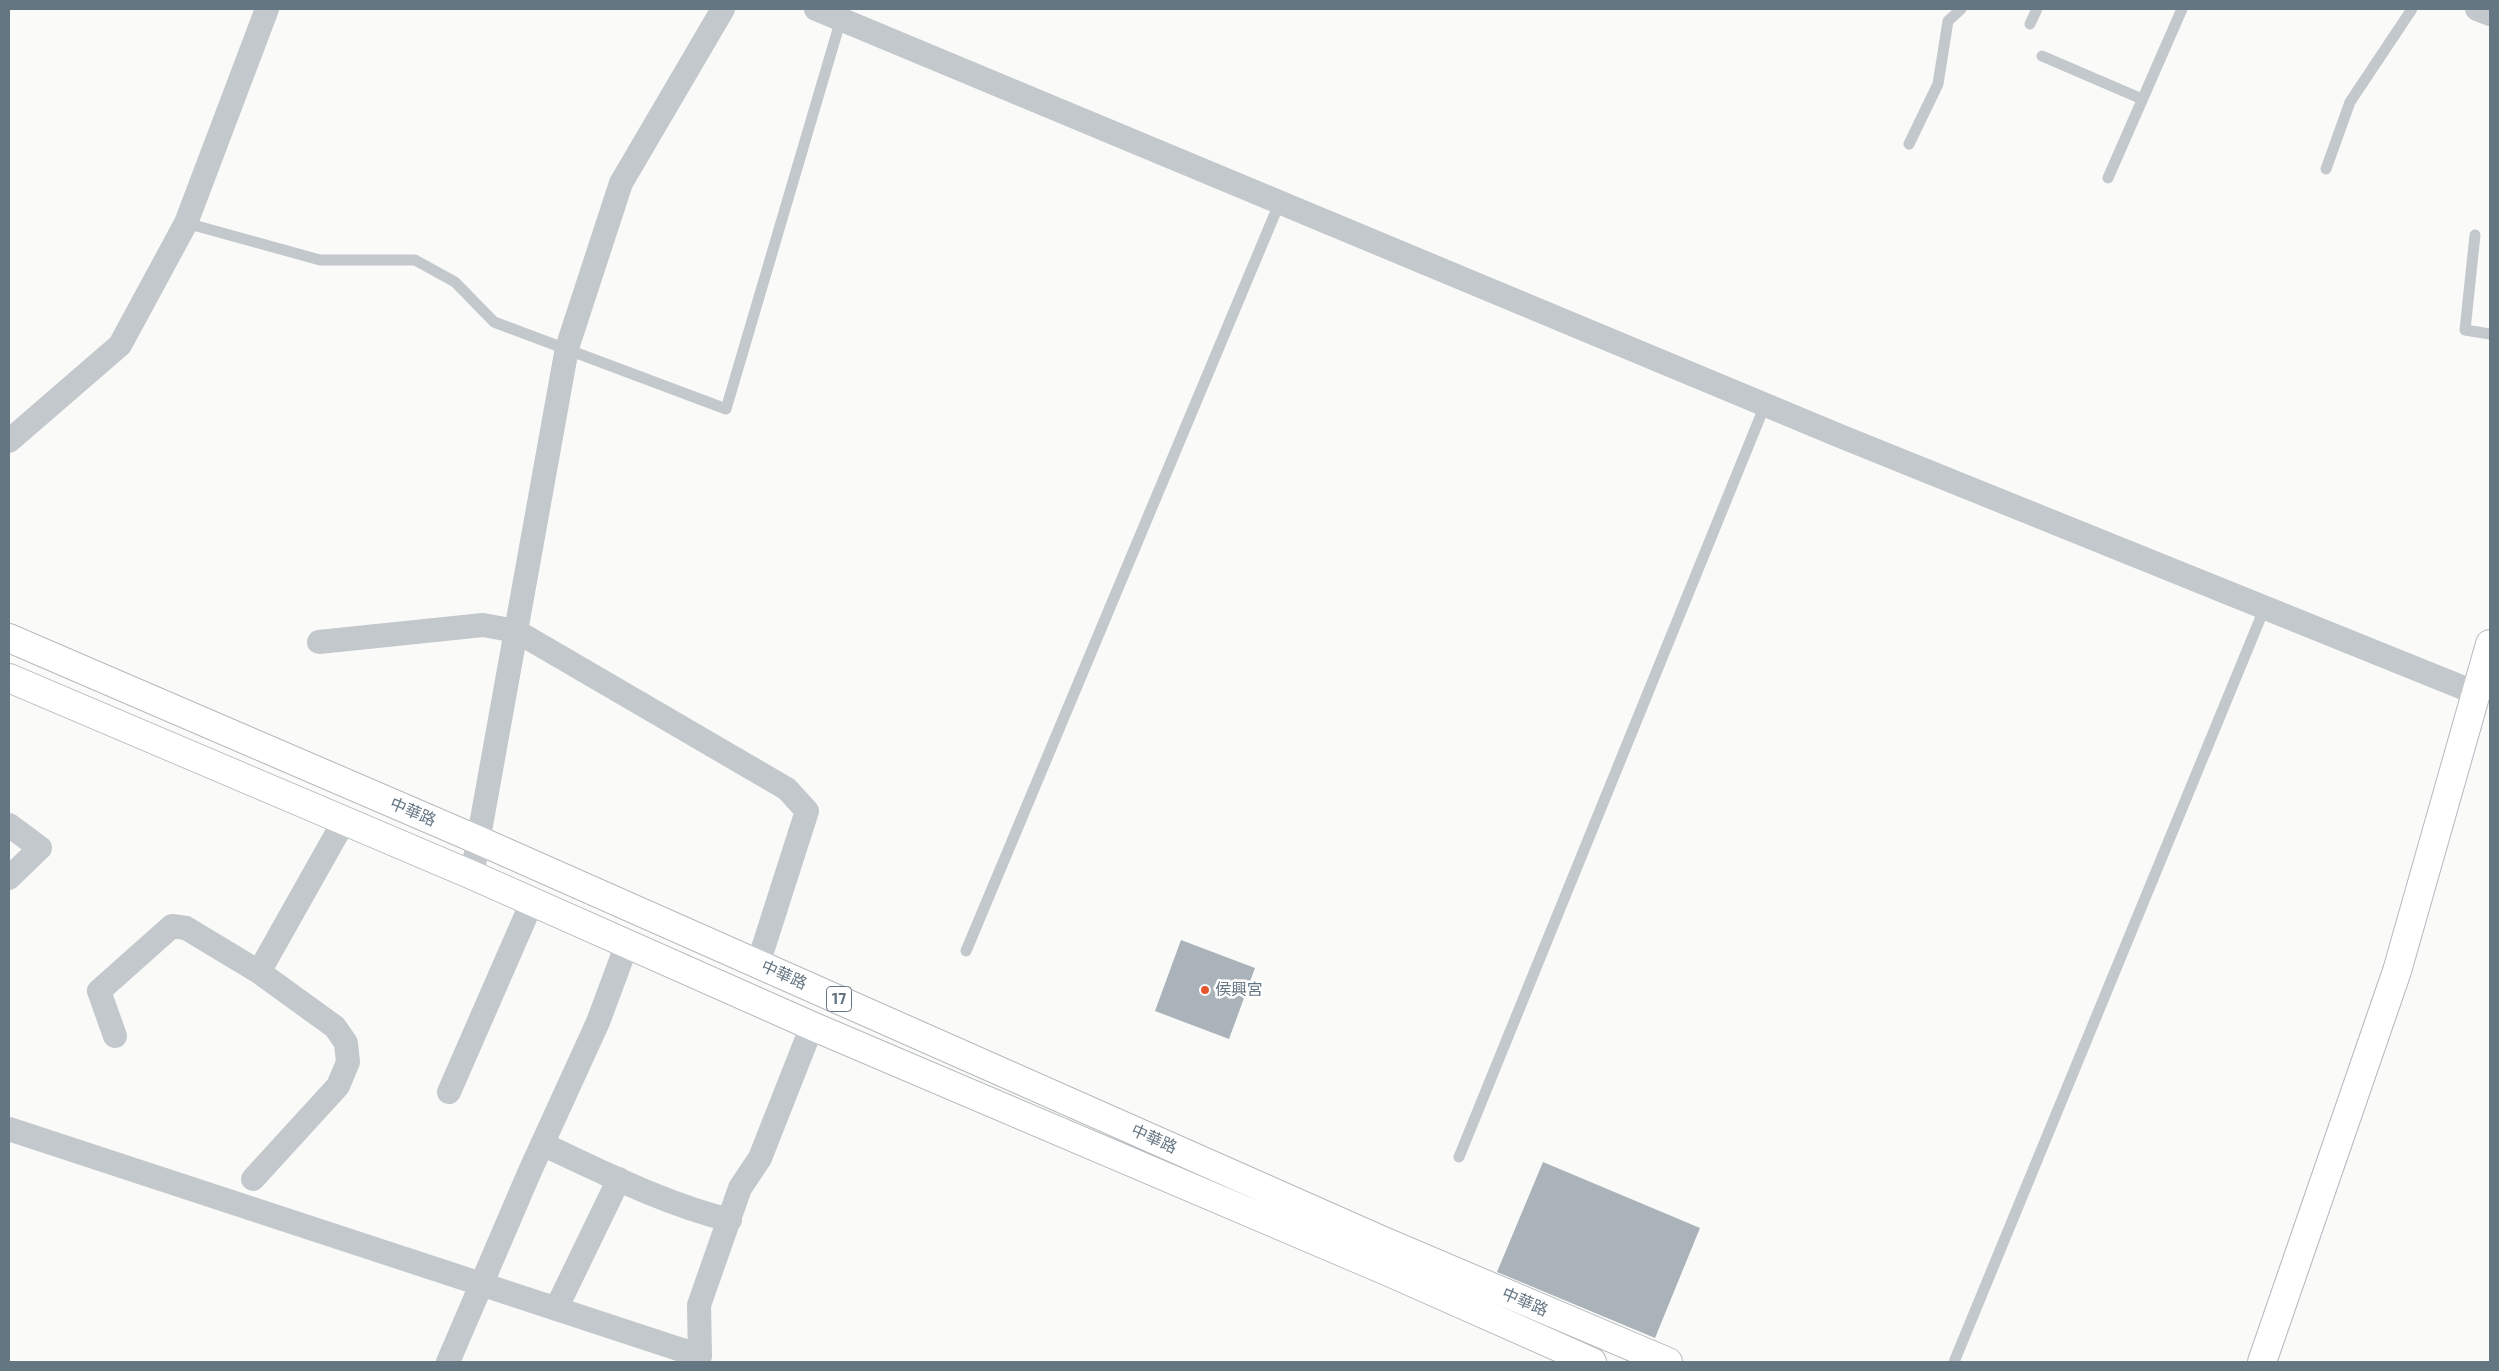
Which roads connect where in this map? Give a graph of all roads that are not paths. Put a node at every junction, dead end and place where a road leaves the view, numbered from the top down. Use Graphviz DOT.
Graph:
graph roads {
  1 [pos="267,9"];
  2 [pos="724,9"];
  3 [pos="816,9"];
  4 [pos="1961,9"];
  5 [pos="2037,9"];
  6 [pos="2182,9"];
  7 [pos="2412,9"];
  8 [pos="2477,9"];
  9 [pos="2490,14"];
  10 [pos="842,20"];
  11 [pos="2030,24"];
  12 [pos="2042,56"];
  13 [pos="2142,100"];
  14 [pos="1909,144"];
  15 [pos="2326,170"];
  16 [pos="2108,178"];
  17 [pos="1279,204"];
  18 [pos="186,223"];
  19 [pos="2475,235"];
  20 [pos="2490,334"];
  21 [pos="567,348"];
  22 [pos="1764,405"];
  23 [pos="9,441"];
  24 [pos="2265,607"];
  25 [pos="516,631"];
  26 [pos="9,638"];
  27 [pos="319,642"];
  28 [pos="2490,644"];
  29 [pos="10,680"];
  30 [pos="2476,693"];
  31 [pos="344,821"];
  32 [pos="9,825"];
  33 [pos="478,840"];
  34 [pos="472,875"];
  35 [pos="9,878"];
  36 [pos="532,902"];
  37 [pos="627,944"];
  38 [pos="966,951"];
  39 [pos="758,964"];
  40 [pos="259,972"];
  41 [pos="812,1026"];
  42 [pos="116,1036"];
  43 [pos="449,1092"];
  44 [pos="9,1129"];
  45 [pos="542,1144"];
  46 [pos="1459,1158"];
  47 [pos="619,1179"];
  48 [pos="253,1180"];
  49 [pos="730,1220"];
  50 [pos="482,1284"];
  51 [pos="556,1309"];
  52 [pos="700,1359"];
  53 [pos="448,1362"];
  54 [pos="1592,1362"];
  55 [pos="1668,1362"];
  56 [pos="1954,1362"];
  57 [pos="2262,1362"];
  1 -- 18 [label="street"];
  2 -- 21 [label="street"];
  3 -- 10 [label="street"];
  4 -- 14 [label="lane"];
  5 -- 11 [label="lane"];
  6 -- 13 [label="lane"];
  7 -- 15 [label="lane"];
  8 -- 9 [label="street"];
  10 -- 17 [label="street"];
  10 -- 21 [label="lane"];
  12 -- 13 [label="lane"];
  13 -- 16 [label="lane"];
  17 -- 22 [label="street"];
  17 -- 38 [label="lane"];
  18 -- 21 [label="lane"];
  18 -- 23 [label="street"];
  19 -- 20 [label="lane"];
  21 -- 25 [label="street"];
  22 -- 24 [label="street"];
  22 -- 46 [label="lane"];
  24 -- 30 [label="street"];
  24 -- 56 [label="lane"];
  25 -- 27 [label="street"];
  25 -- 33 [label="street"];
  25 -- 39 [label="street"];
  26 -- 33 [label="main road, 中華路 / 17"];
  28 -- 30 [label="main road"];
  29 -- 31 [label="main road, 中華路 / 17"];
  30 -- 57 [label="main road"];
  31 -- 34 [label="main road, 中華路 / 17"];
  31 -- 40 [label="street"];
  32 -- 35 [label="street"];
  33 -- 34 [label="street"];
  33 -- 39 [label="main road, 中華路 / 17"];
  34 -- 36 [label="main road, 中華路 / 17"];
  36 -- 37 [label="main road, 中華路 / 17"];
  36 -- 43 [label="street"];
  37 -- 41 [label="main road, 中華路 / 17"];
  37 -- 45 [label="street"];
  39 -- 55 [label="main road, 中華路 / 17"];
  40 -- 42 [label="street"];
  40 -- 48 [label="street"];
  41 -- 49 [label="street"];
  41 -- 54 [label="main road, 中華路 / 17"];
  44 -- 50 [label="street"];
  45 -- 47 [label="street"];
  45 -- 50 [label="street"];
  47 -- 49 [label="street"];
  47 -- 51 [label="street"];
  49 -- 52 [label="street"];
  50 -- 51 [label="street"];
  50 -- 53 [label="street"];
  51 -- 52 [label="street"];
}
